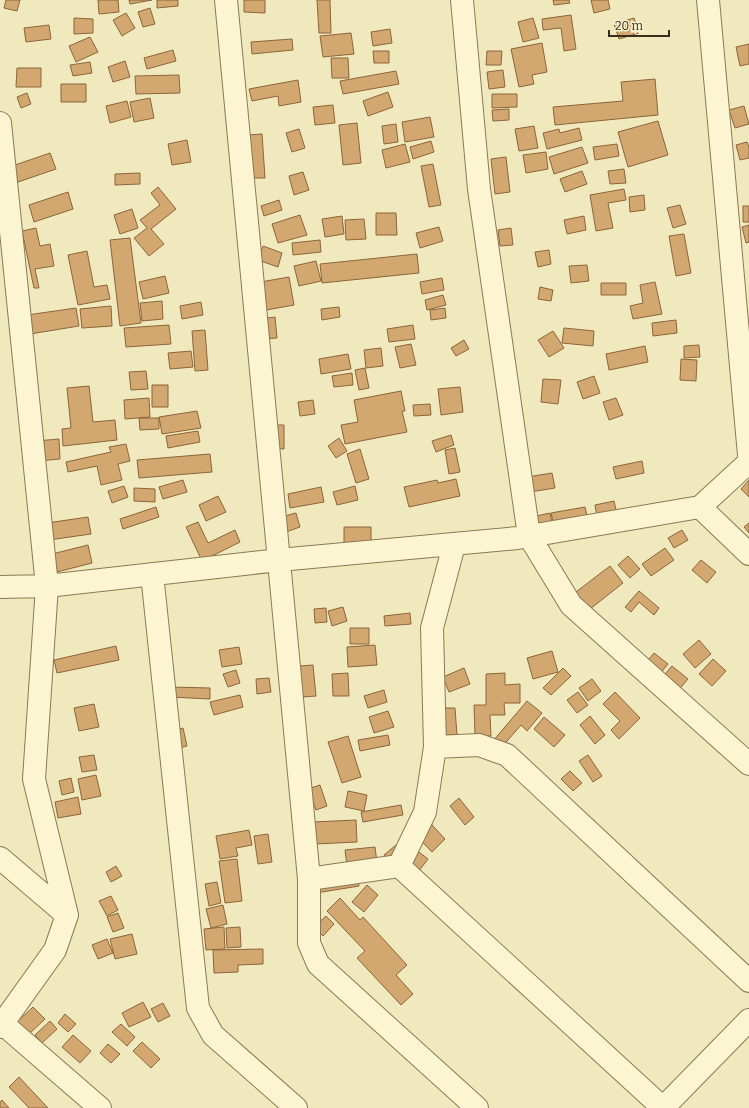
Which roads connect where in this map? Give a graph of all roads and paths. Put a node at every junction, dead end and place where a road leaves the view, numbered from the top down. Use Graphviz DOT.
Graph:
graph roads {
  1 [pos="226,0"];
  2 [pos="462,0"];
  3 [pos="708,0"];
  4 [pos="0,123"];
  5 [pos="749,455"];
  6 [pos="749,462"];
  7 [pos="700,507"];
  8 [pos="529,536"];
  9 [pos="454,544"];
  10 [pos="749,554"];
  11 [pos="279,560"];
  12 [pos="152,574"];
  13 [pos="47,586"];
  14 [pos="0,587"];
  15 [pos="435,747"];
  16 [pos="749,764"];
  17 [pos="0,858"];
  18 [pos="399,866"];
  19 [pos="309,879"];
  20 [pos="67,915"];
  21 [pos="749,981"];
  22 [pos="4,1016"];
  23 [pos="749,1020"];
  24 [pos="100,1108"];
  25 [pos="296,1108"];
  26 [pos="477,1108"];
  27 [pos="663,1108"];
  1 -- 11 [label="street"];
  2 -- 8 [label="street"];
  3 -- 5 [label="street"];
  4 -- 13 [label="street"];
  6 -- 7 [label="street"];
  7 -- 8 [label="street"];
  7 -- 10 [label="street"];
  8 -- 9 [label="street"];
  8 -- 16 [label="street"];
  9 -- 11 [label="street"];
  9 -- 15 [label="street"];
  11 -- 12 [label="street"];
  11 -- 19 [label="street"];
  12 -- 13 [label="street"];
  12 -- 25 [label="street"];
  13 -- 14 [label="street"];
  13 -- 20 [label="street"];
  15 -- 18 [label="street"];
  15 -- 21 [label="street"];
  17 -- 20 [label="street"];
  18 -- 19 [label="street"];
  18 -- 27 [label="street"];
  19 -- 26 [label="street"];
  20 -- 22 [label="street"];
  22 -- 24 [label="street"];
  23 -- 27 [label="street"];
}
